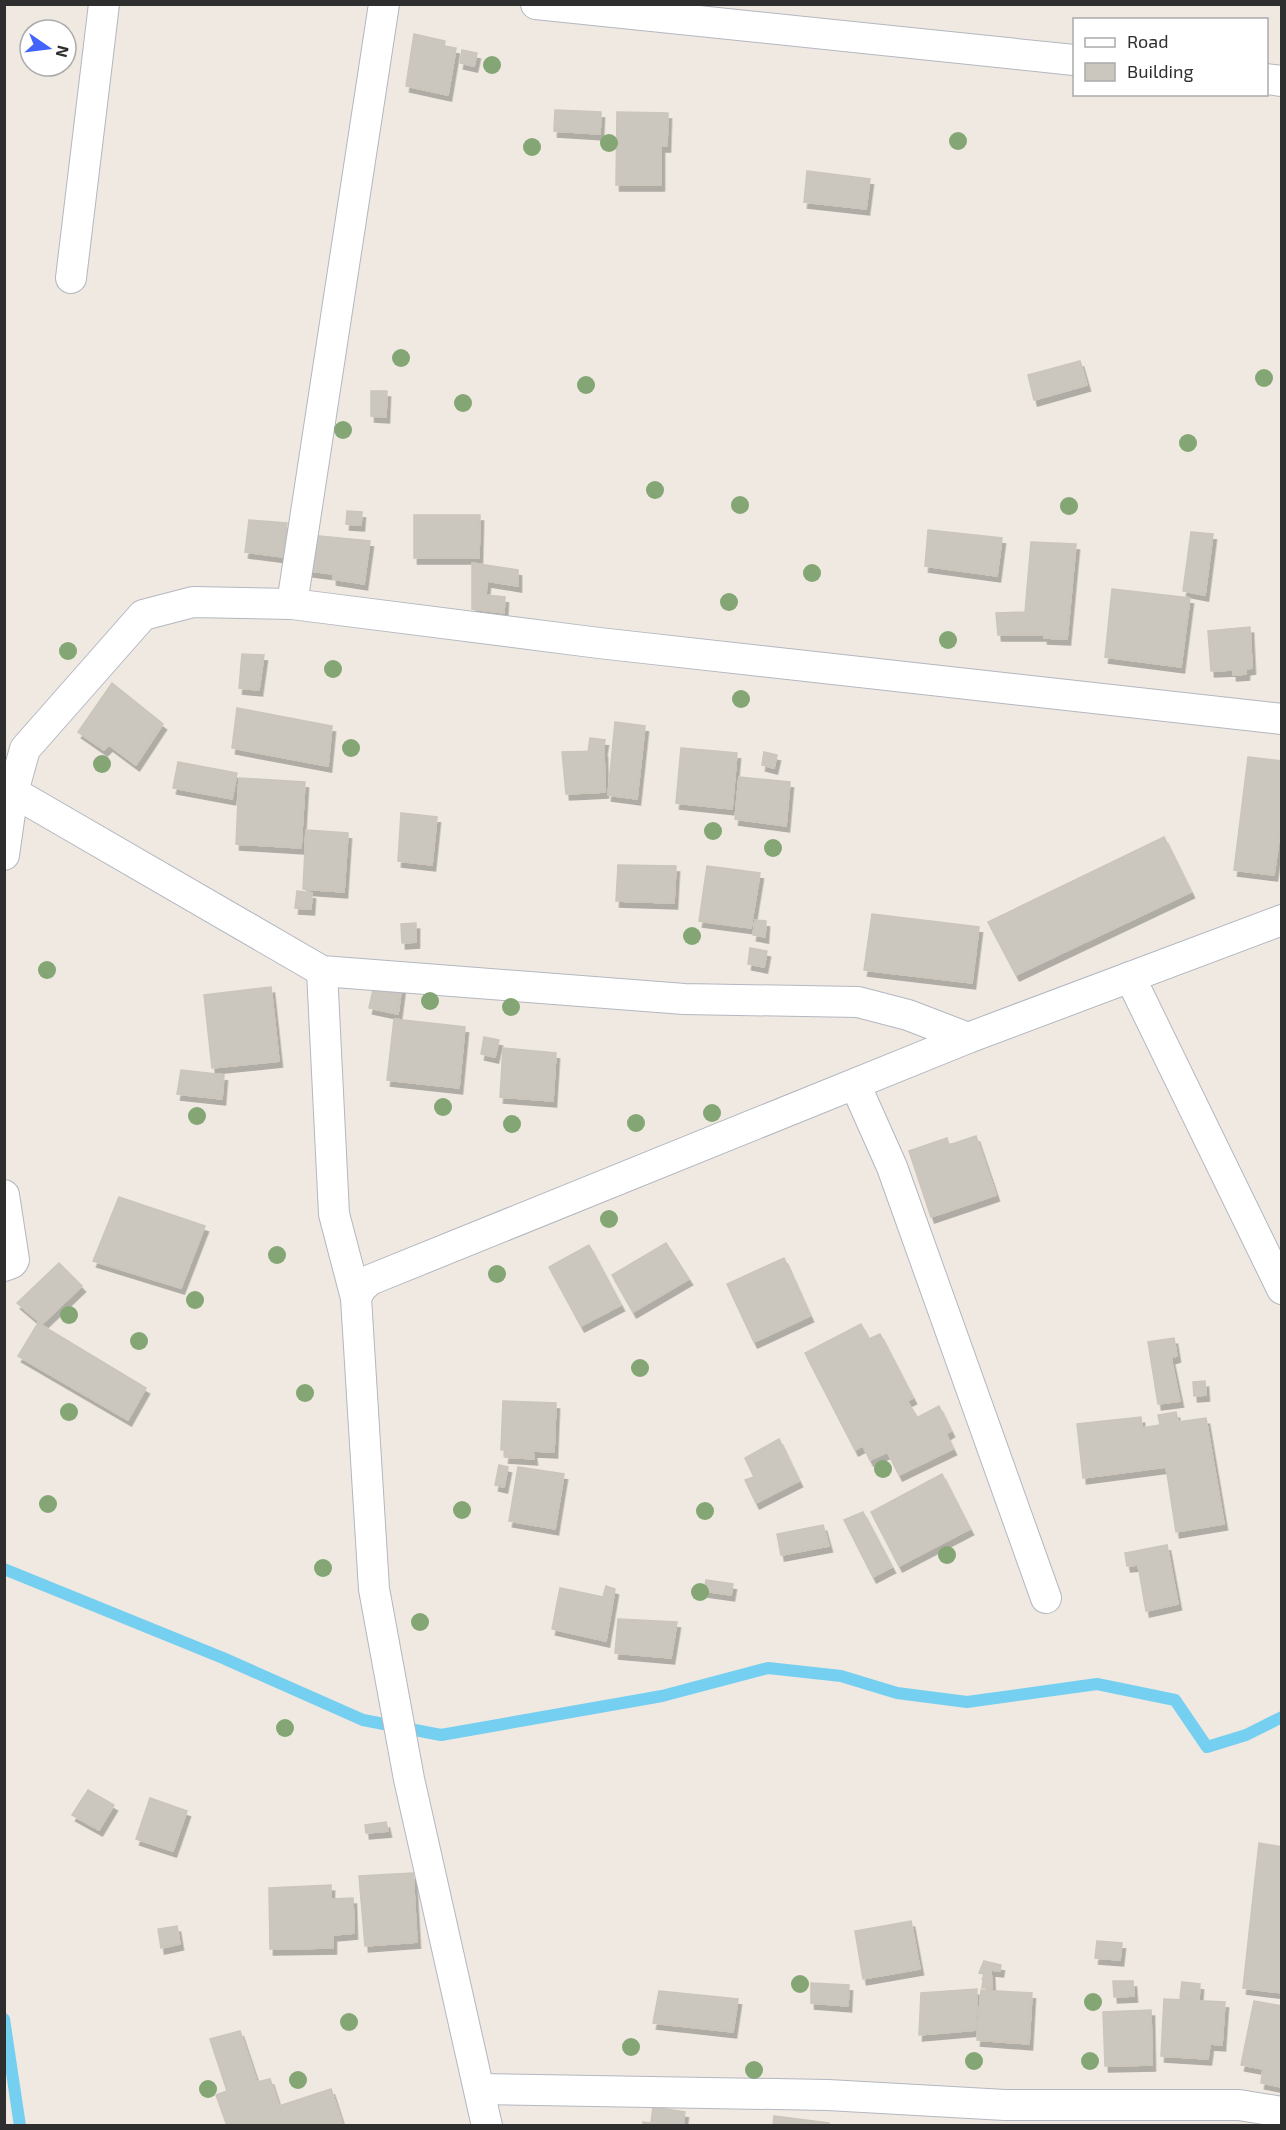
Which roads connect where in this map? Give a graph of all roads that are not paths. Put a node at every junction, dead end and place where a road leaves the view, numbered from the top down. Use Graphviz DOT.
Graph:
graph roads {
  1 [pos="104,4"];
  2 [pos="384,4"];
  3 [pos="536,4"];
  4 [pos="1073,60"];
  5 [pos="71,278"];
  6 [pos="292,604"];
  7 [pos="1281,719"];
  8 [pos="13,792"];
  9 [pos="4,855"];
  10 [pos="1281,920"];
  11 [pos="322,971"];
  12 [pos="1130,977"];
  13 [pos="968,1038"];
  14 [pos="855,1084"];
  15 [pos="4,1195"];
  16 [pos="4,1266"];
  17 [pos="1281,1289"];
  18 [pos="356,1298"];
  19 [pos="1046,1598"];
  20 [pos="480,2089"];
  21 [pos="1281,2112"];
  22 [pos="487,2126"];
  1 -- 5 [label="street"];
  2 -- 6 [label="street"];
  3 -- 4 [label="street"];
  6 -- 7 [label="street"];
  6 -- 8 [label="street"];
  8 -- 9 [label="street"];
  8 -- 11 [label="street"];
  10 -- 12 [label="street"];
  11 -- 13 [label="street"];
  11 -- 18 [label="street"];
  12 -- 13 [label="street"];
  12 -- 17 [label="street"];
  13 -- 14 [label="street"];
  14 -- 18 [label="street"];
  14 -- 19 [label="street"];
  15 -- 16 [label="street"];
  18 -- 20 [label="street"];
  20 -- 21 [label="street"];
  20 -- 22 [label="street"];
}
